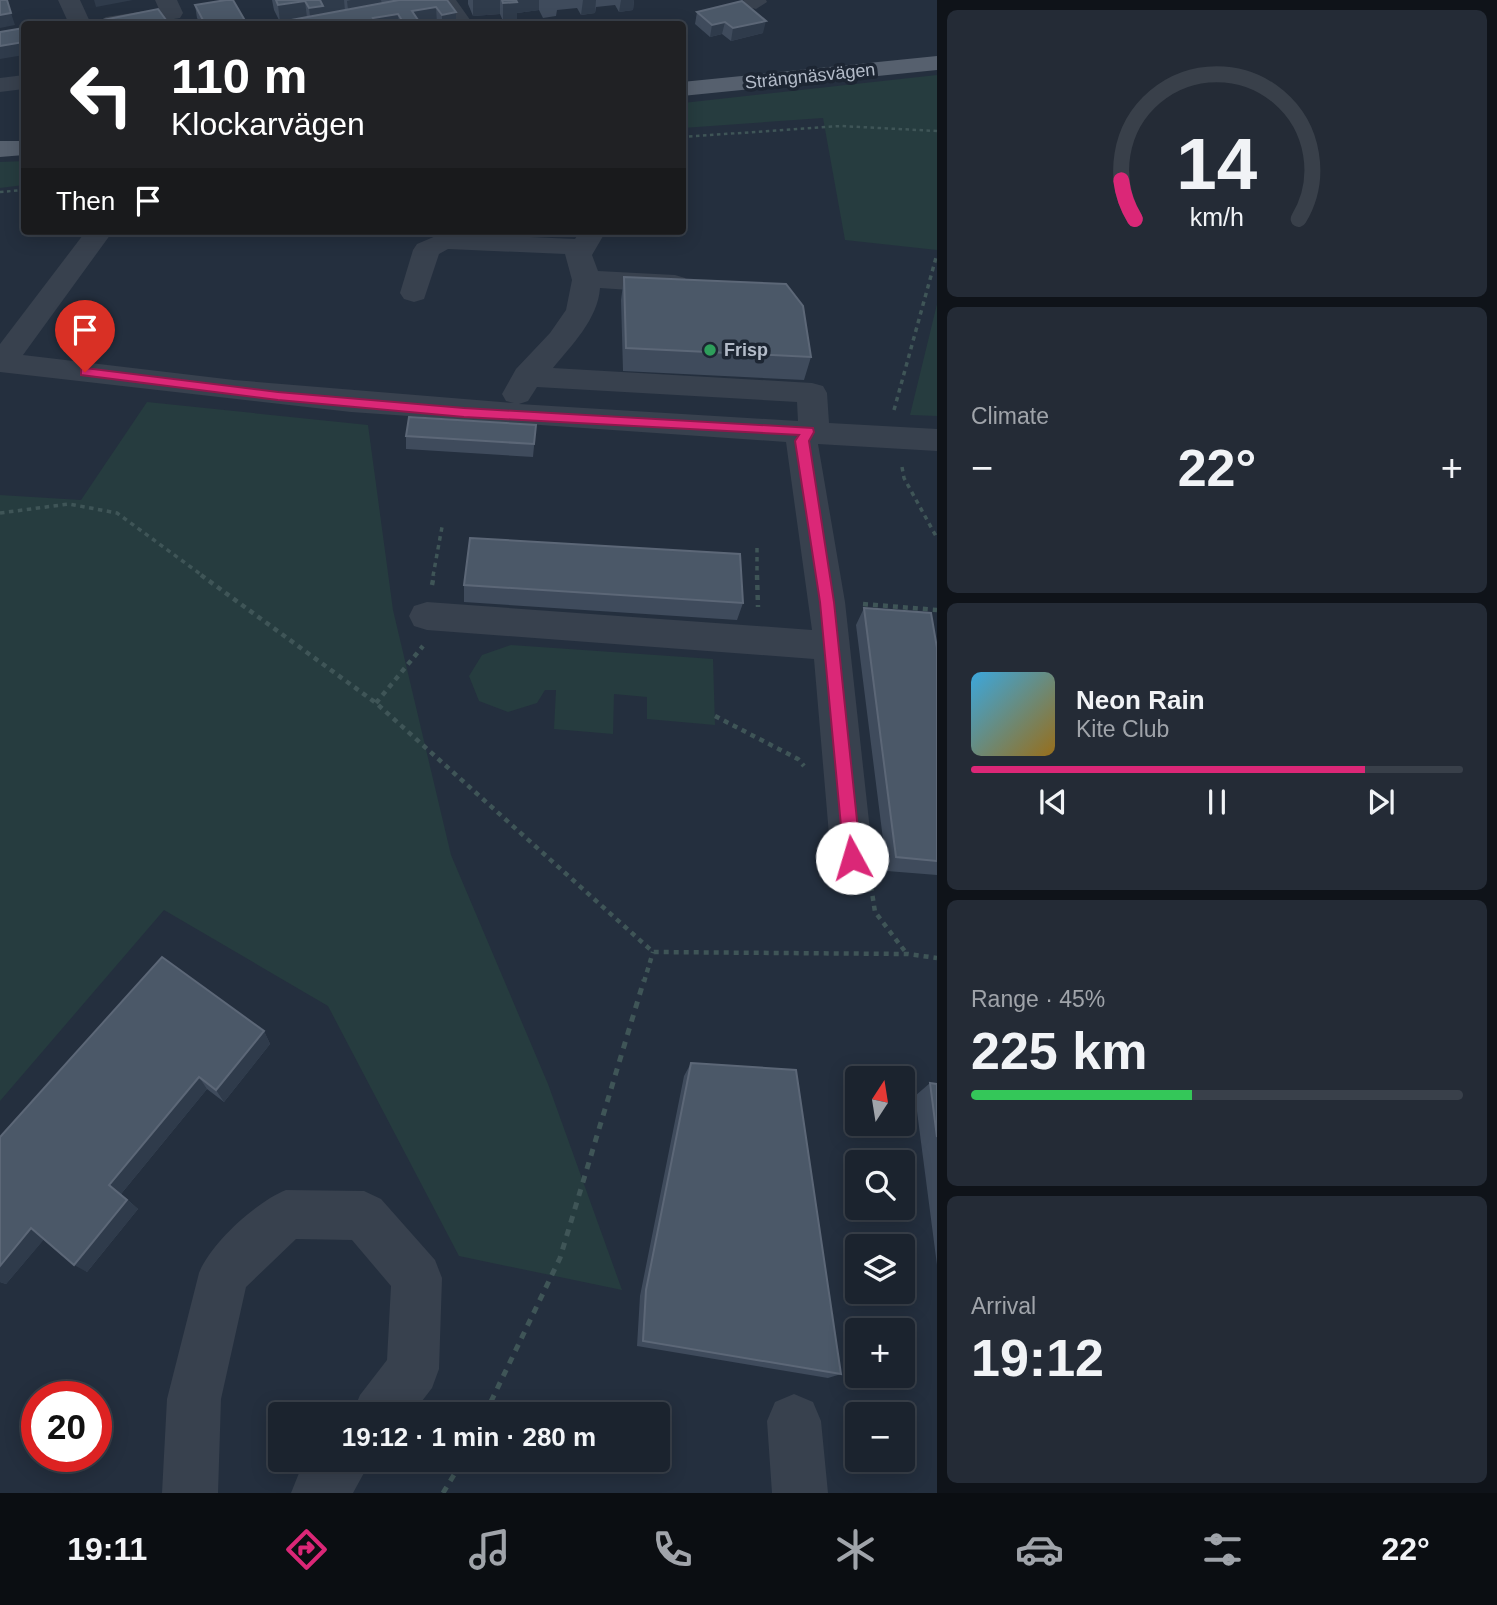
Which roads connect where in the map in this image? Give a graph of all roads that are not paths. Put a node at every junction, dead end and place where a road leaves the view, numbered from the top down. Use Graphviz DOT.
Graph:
graph roads {
  1 [pos="69,0"];
  2 [pos="166,0"];
  3 [pos="450,1"];
  4 [pos="423,9"];
  5 [pos="79,21"];
  6 [pos="124,21"];
  7 [pos="460,21"];
  8 [pos="937,63"];
  9 [pos="21,82"];
  10 [pos="0,85"];
  11 [pos="686,89"];
  12 [pos="0,132"];
  13 [pos="21,132"];
  14 [pos="21,148"];
  15 [pos="0,149"];
  16 [pos="97,235"];
  17 [pos="588,239"];
  18 [pos="586,279"];
  19 [pos="696,286"];
  20 [pos="414,293"];
  21 [pos="1,362"];
  22 [pos="527,376"];
  23 [pos="510,415"];
  24 [pos="808,432"];
  25 [pos="937,440"];
  26 [pos="427,616"];
  27 [pos="830,646"];
  28 [pos="852,858"];
  29 [pos="388,1402"];
  30 [pos="794,1421"];
  31 [pos="335,1472"];
  32 [pos="190,1493"];
  33 [pos="318,1493"];
  34 [pos="800,1493"];
  1 -- 5 [label="street"];
  2 -- 6 [label="street"];
  3 -- 4 [label="street"];
  3 -- 7 [label="street"];
  8 -- 11 [label="main road, Strängnäsvägen"];
  9 -- 10 [label="street"];
  12 -- 13 [label="main road"];
  14 -- 15 [label="main road"];
  16 -- 21 [label="street"];
  17 -- 18 [label="street"];
  17 -- 20 [label="street"];
  18 -- 19 [label="street"];
  18 -- 22 [label="street"];
  21 -- 23 [label="street"];
  22 -- 23 [label="street"];
  22 -- 24 [label="street"];
  23 -- 24 [label="street"];
  24 -- 25 [label="street"];
  24 -- 27 [label="street"];
  26 -- 27 [label="street"];
  27 -- 28 [label="street"];
  29 -- 32 [label="street"];
  30 -- 34 [label="street"];
  31 -- 33 [label="street"];
}
